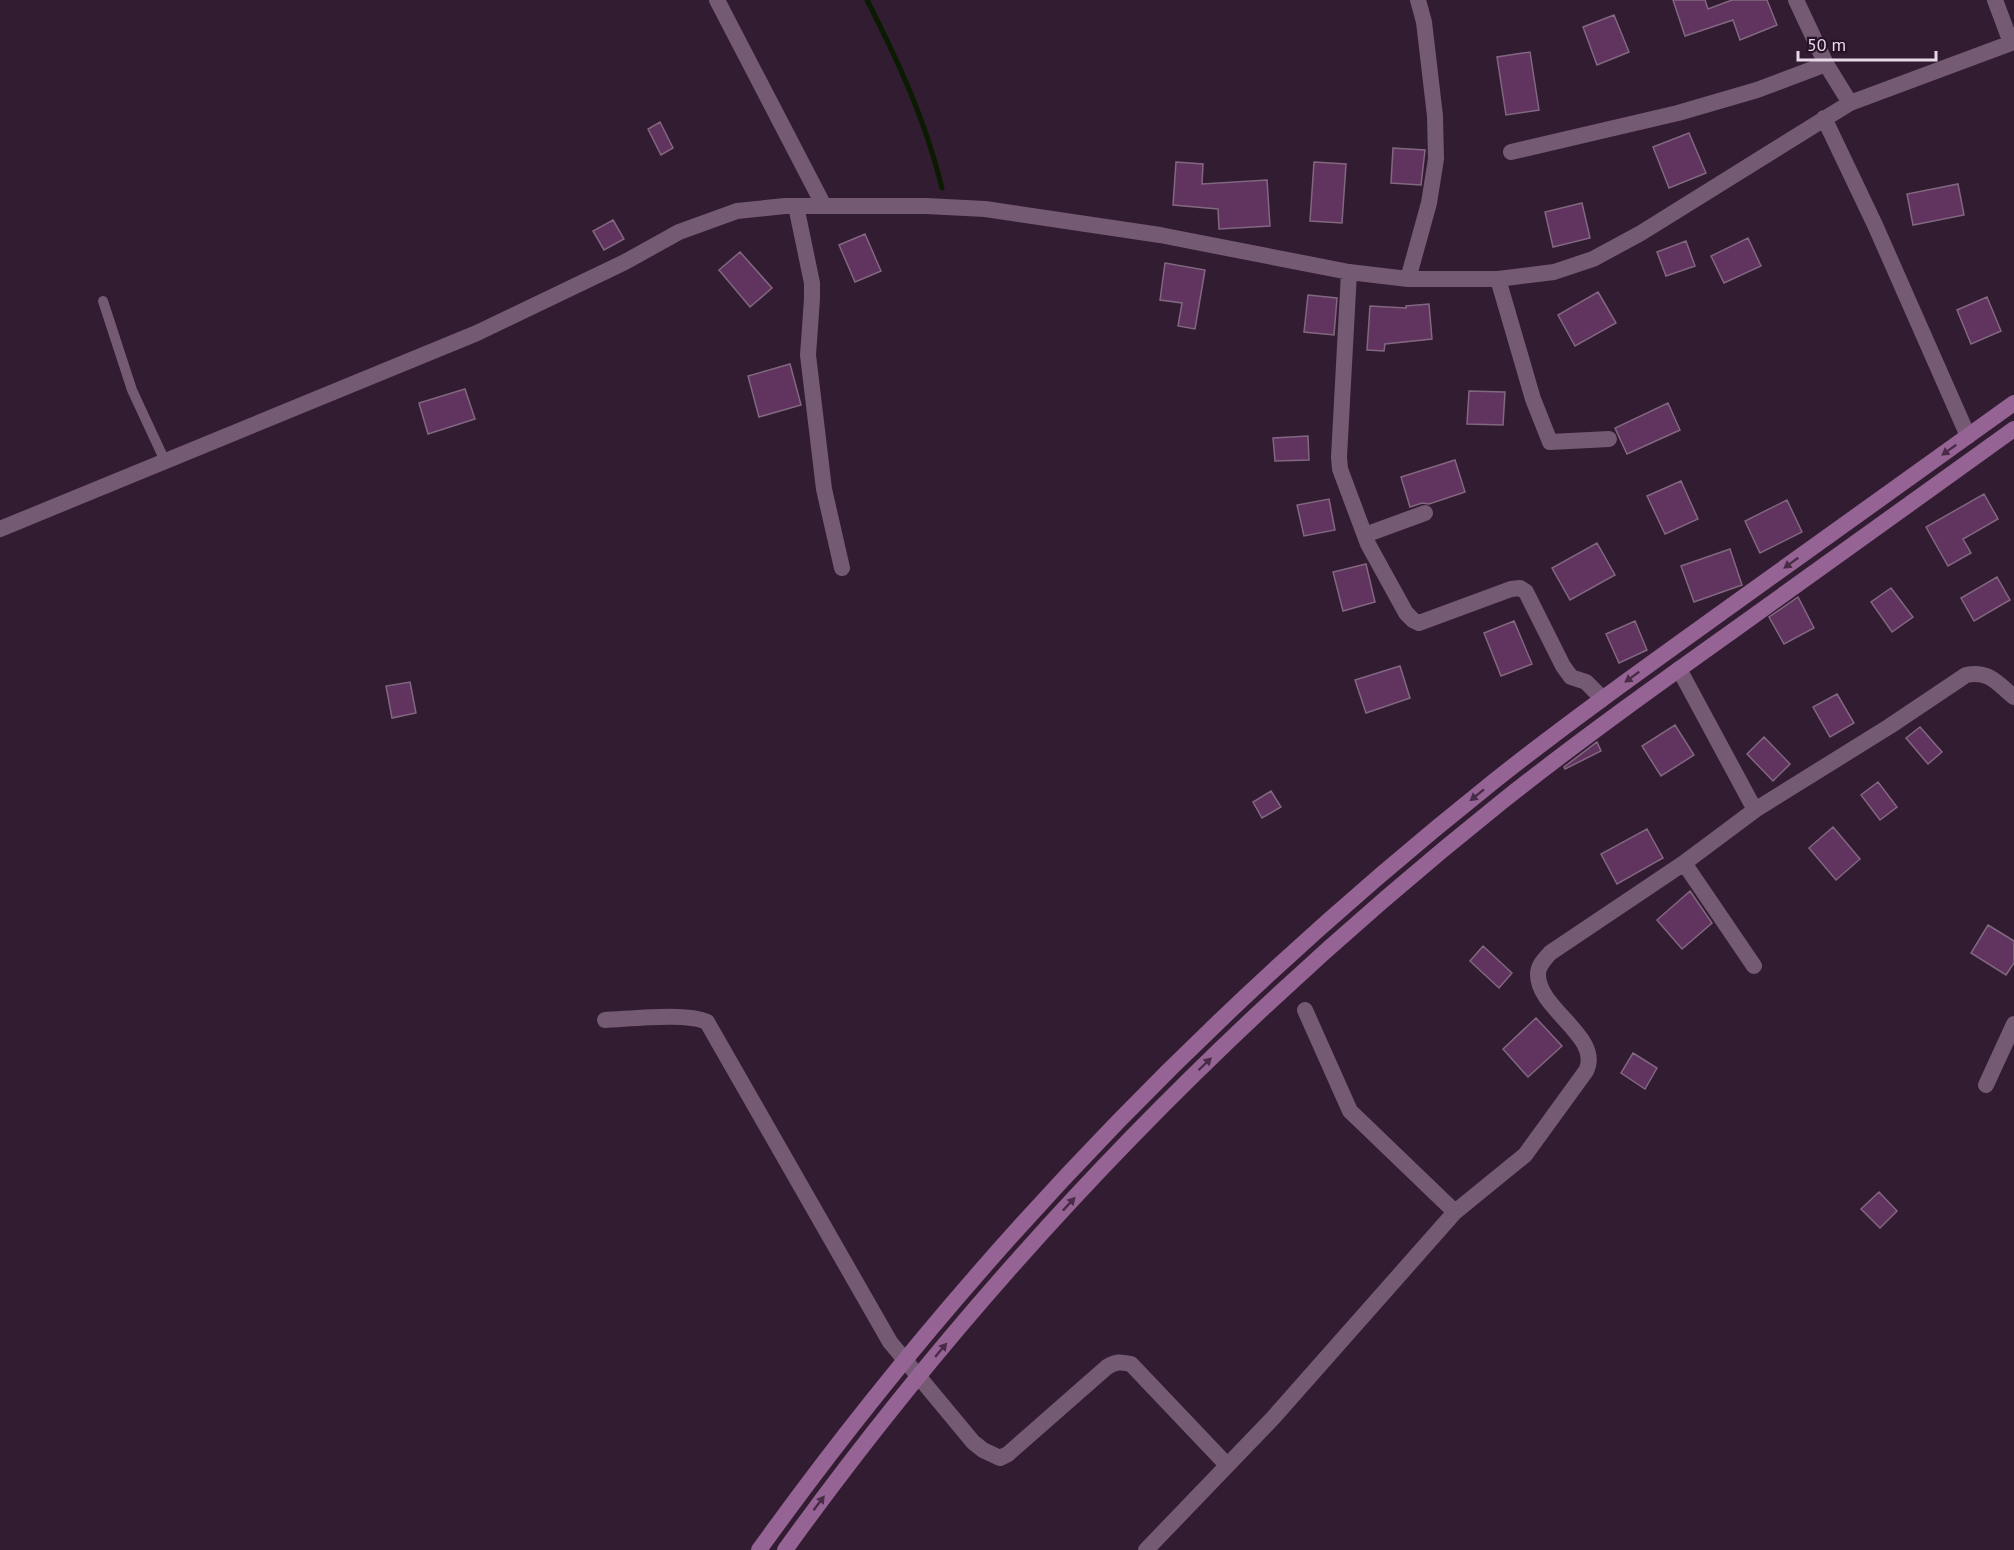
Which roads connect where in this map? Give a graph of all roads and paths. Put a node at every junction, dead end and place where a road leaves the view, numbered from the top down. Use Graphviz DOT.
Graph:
graph roads {
  1 [pos="717,0"];
  2 [pos="1418,0"];
  3 [pos="1796,0"];
  4 [pos="1995,0"];
  5 [pos="2013,42"];
  6 [pos="1826,64"];
  7 [pos="1850,103"];
  8 [pos="1824,118"];
  9 [pos="1511,152"];
  10 [pos="796,206"];
  11 [pos="824,206"];
  12 [pos="1349,272"];
  13 [pos="1408,279"];
  14 [pos="1498,279"];
  15 [pos="103,301"];
  16 [pos="2014,403"];
  17 [pos="2014,429"];
  18 [pos="1968,436"];
  19 [pos="1609,439"];
  20 [pos="165,461"];
  21 [pos="1425,513"];
  22 [pos="0,528"];
  23 [pos="1365,535"];
  24 [pos="842,568"];
  25 [pos="1679,669"];
  26 [pos="2014,696"];
  27 [pos="1601,700"];
  28 [pos="1755,810"];
  29 [pos="1684,863"];
  30 [pos="1754,966"];
  31 [pos="1305,1010"];
  32 [pos="605,1020"];
  33 [pos="2014,1024"];
  34 [pos="1986,1085"];
  35 [pos="1455,1212"];
  36 [pos="905,1361"];
  37 [pos="918,1377"];
  38 [pos="1227,1465"];
  39 [pos="759,1550"];
  40 [pos="784,1550"];
  41 [pos="1146,1550"];
  1 -- 11 [label="street"];
  2 -- 13 [label="street"];
  3 -- 6 [label="street"];
  4 -- 5 [label="street"];
  5 -- 7 [label="street"];
  6 -- 7 [label="street"];
  6 -- 9 [label="street"];
  7 -- 8 [label="street"];
  8 -- 14 [label="street"];
  8 -- 18 [label="street"];
  10 -- 11 [label="street"];
  10 -- 20 [label="street"];
  10 -- 24 [label="street"];
  11 -- 12 [label="street"];
  12 -- 13 [label="street"];
  12 -- 23 [label="street"];
  13 -- 14 [label="street"];
  14 -- 19 [label="street"];
  15 -- 20 [label="lane"];
  16 -- 18 [label="main road"];
  17 -- 25 [label="main road"];
  18 -- 27 [label="main road, one-way"];
  20 -- 22 [label="street"];
  21 -- 23 [label="street"];
  23 -- 27 [label="street"];
  25 -- 28 [label="street"];
  37 -- 25 [label="main road, one-way"];
  26 -- 28 [label="street"];
  27 -- 36 [label="main road, one-way"];
  28 -- 29 [label="street"];
  29 -- 30 [label="street"];
  29 -- 35 [label="street"];
  31 -- 35 [label="street"];
  32 -- 36 [label="street"];
  33 -- 34 [label="street"];
  35 -- 38 [label="street"];
  36 -- 37 [label="street"];
  36 -- 39 [label="main road"];
  37 -- 38 [label="street"];
  40 -- 37 [label="main road, one-way"];
  38 -- 41 [label="street"];
}
